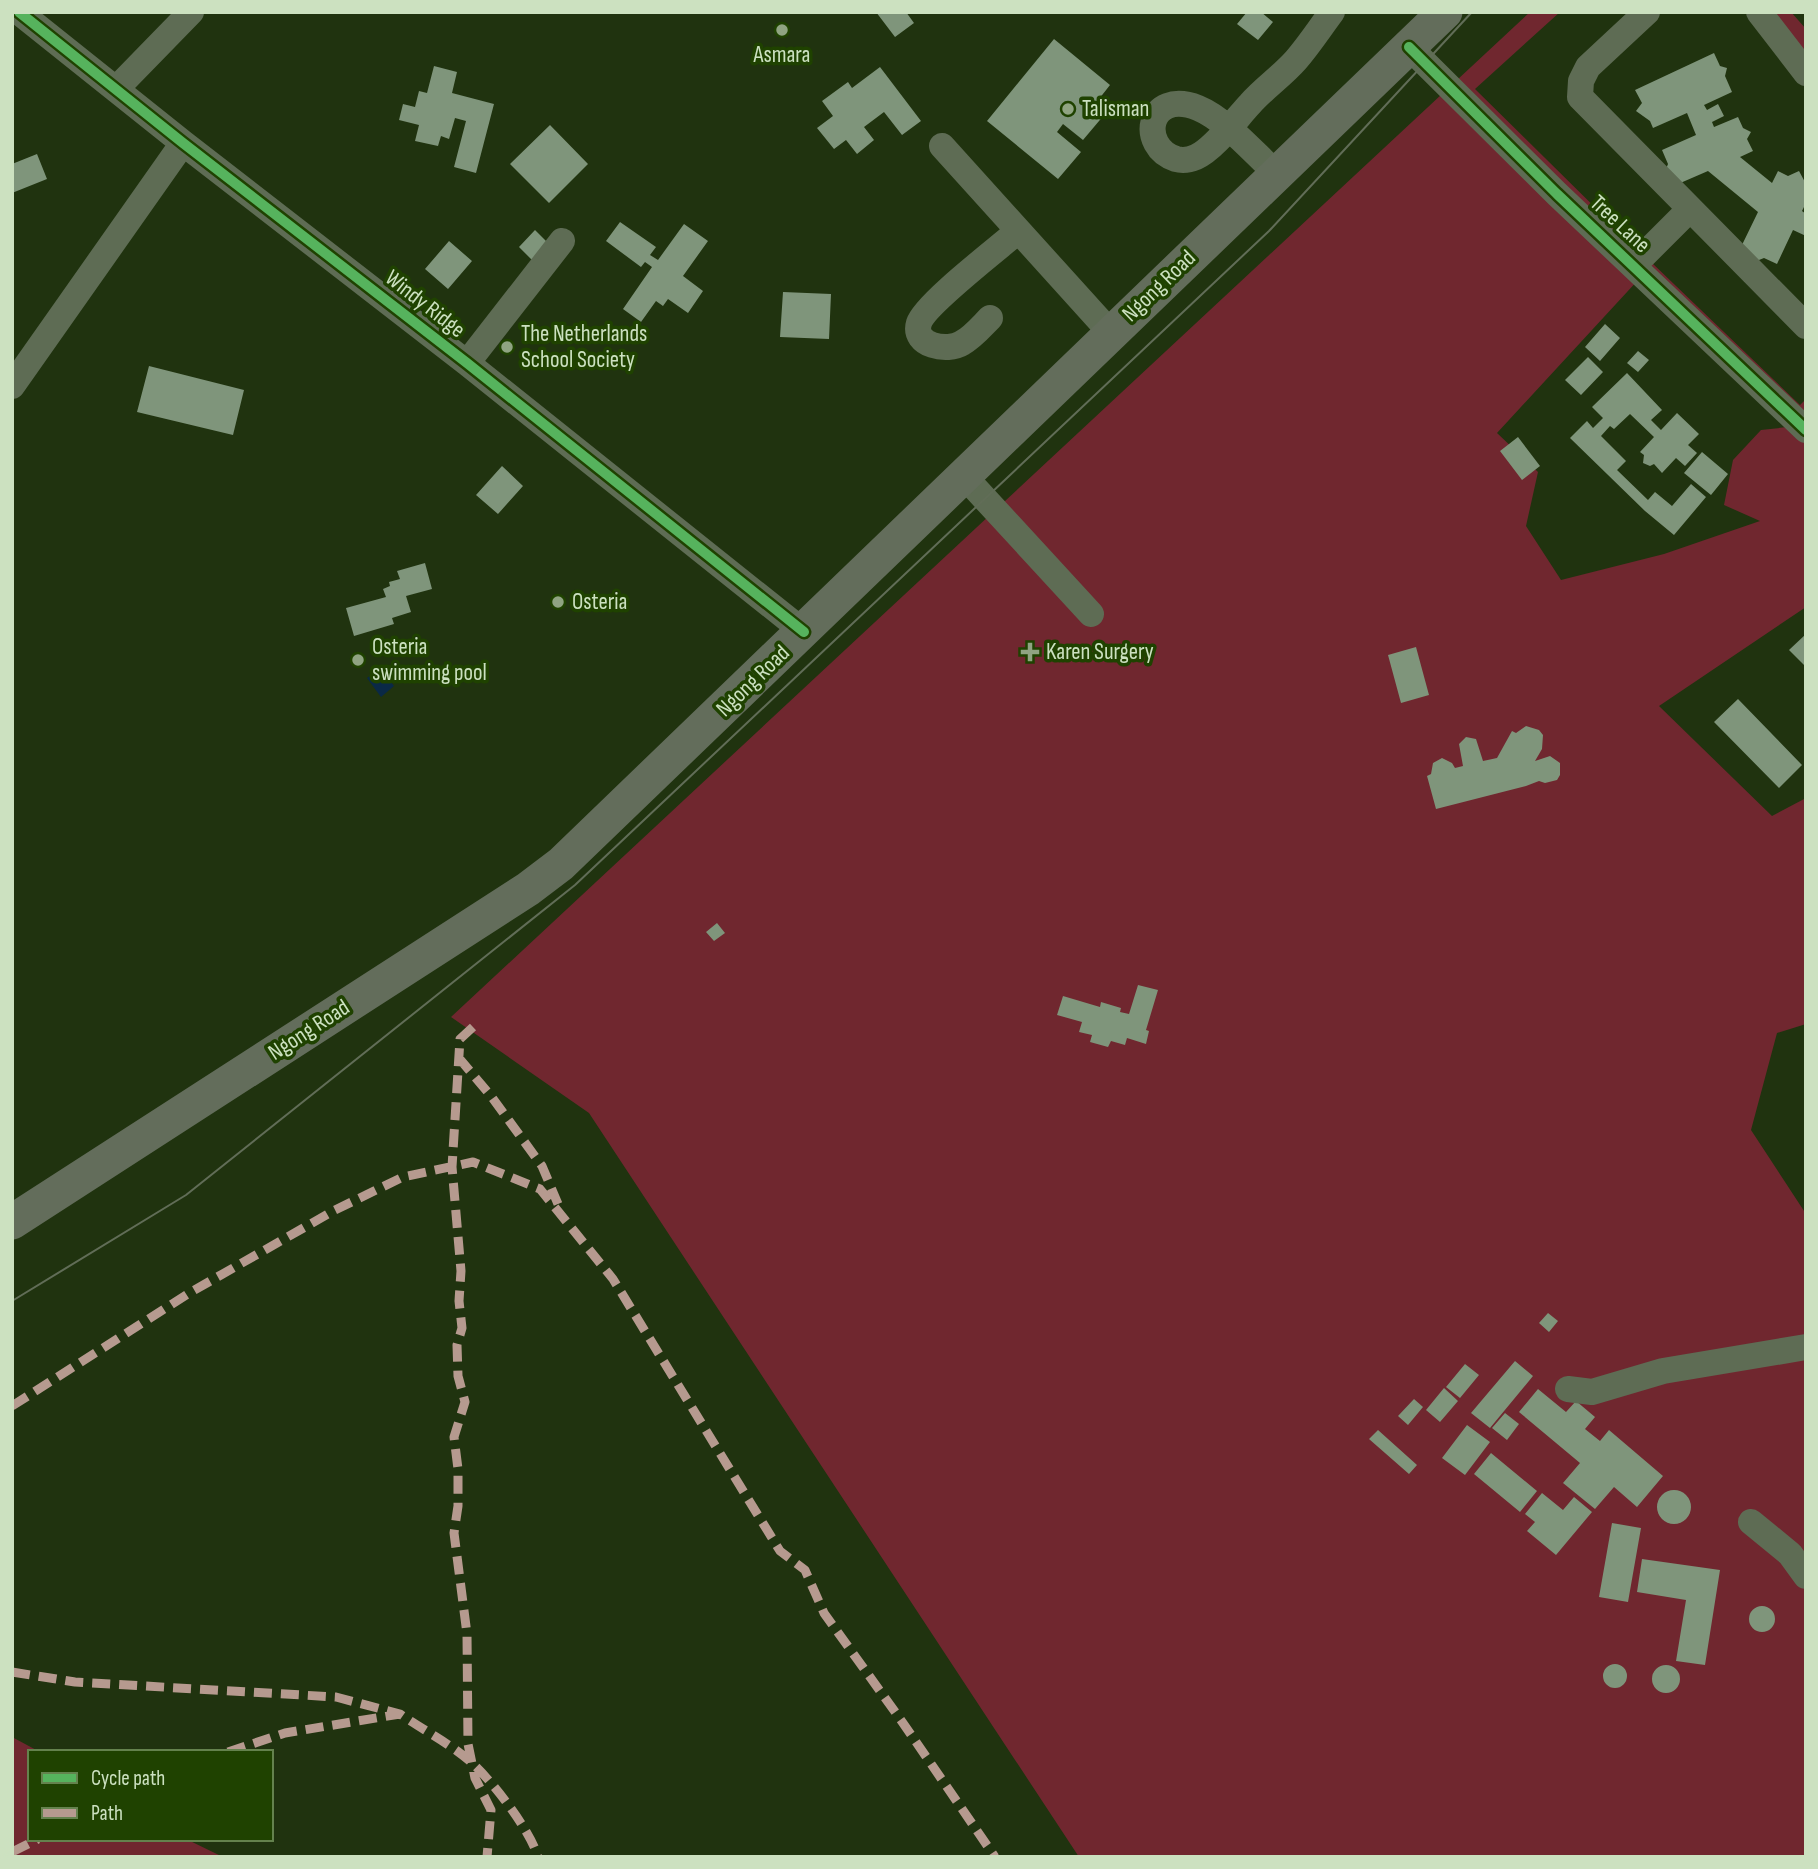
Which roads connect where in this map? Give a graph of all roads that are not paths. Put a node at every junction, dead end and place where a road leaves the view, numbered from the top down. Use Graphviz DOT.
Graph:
graph roads {
  1 [pos="19,12"];
  2 [pos="191,12"];
  3 [pos="1332,12"];
  4 [pos="1445,12"];
  5 [pos="1647,12"];
  6 [pos="1759,12"];
  7 [pos="1409,47"];
  8 [pos="1806,74"];
  9 [pos="116,89"];
  10 [pos="183,143"];
  11 [pos="942,146"];
  12 [pos="1276,173"];
  13 [pos="1690,209"];
  14 [pos="1018,231"];
  15 [pos="562,241"];
  16 [pos="1634,265"];
  17 [pos="990,318"];
  18 [pos="1806,326"];
  19 [pos="1111,333"];
  20 [pos="467,363"];
  21 [pos="12,386"];
  22 [pos="1806,430"];
  23 [pos="964,476"];
  24 [pos="1091,614"];
  25 [pos="804,632"];
  26 [pos="12,1222"];
  27 [pos="1806,1347"];
  28 [pos="1569,1389"];
  29 [pos="1751,1522"];
  30 [pos="1806,1576"];
  1 -- 9 [label="street, Windy Ridge"];
  2 -- 9 [label="street"];
  3 -- 12 [label="street"];
  4 -- 7 [label="main road, Ngong Road"];
  5 -- 13 [label="street"];
  6 -- 8 [label="street"];
  7 -- 12 [label="main road, Ngong Road"];
  7 -- 16 [label="street, Tree Lane"];
  9 -- 10 [label="street, Windy Ridge"];
  10 -- 20 [label="street, Windy Ridge"];
  10 -- 21 [label="street"];
  11 -- 14 [label="street"];
  12 -- 19 [label="main road, Ngong Road"];
  13 -- 16 [label="street"];
  13 -- 18 [label="street"];
  14 -- 17 [label="street"];
  14 -- 19 [label="street"];
  15 -- 20 [label="street"];
  16 -- 22 [label="street, Tree Lane"];
  19 -- 23 [label="main road, Ngong Road"];
  20 -- 25 [label="street, Windy Ridge"];
  23 -- 24 [label="street"];
  23 -- 25 [label="main road, Ngong Road"];
  25 -- 26 [label="main road, Ngong Road"];
  27 -- 28 [label="street"];
  29 -- 30 [label="street"];
}
